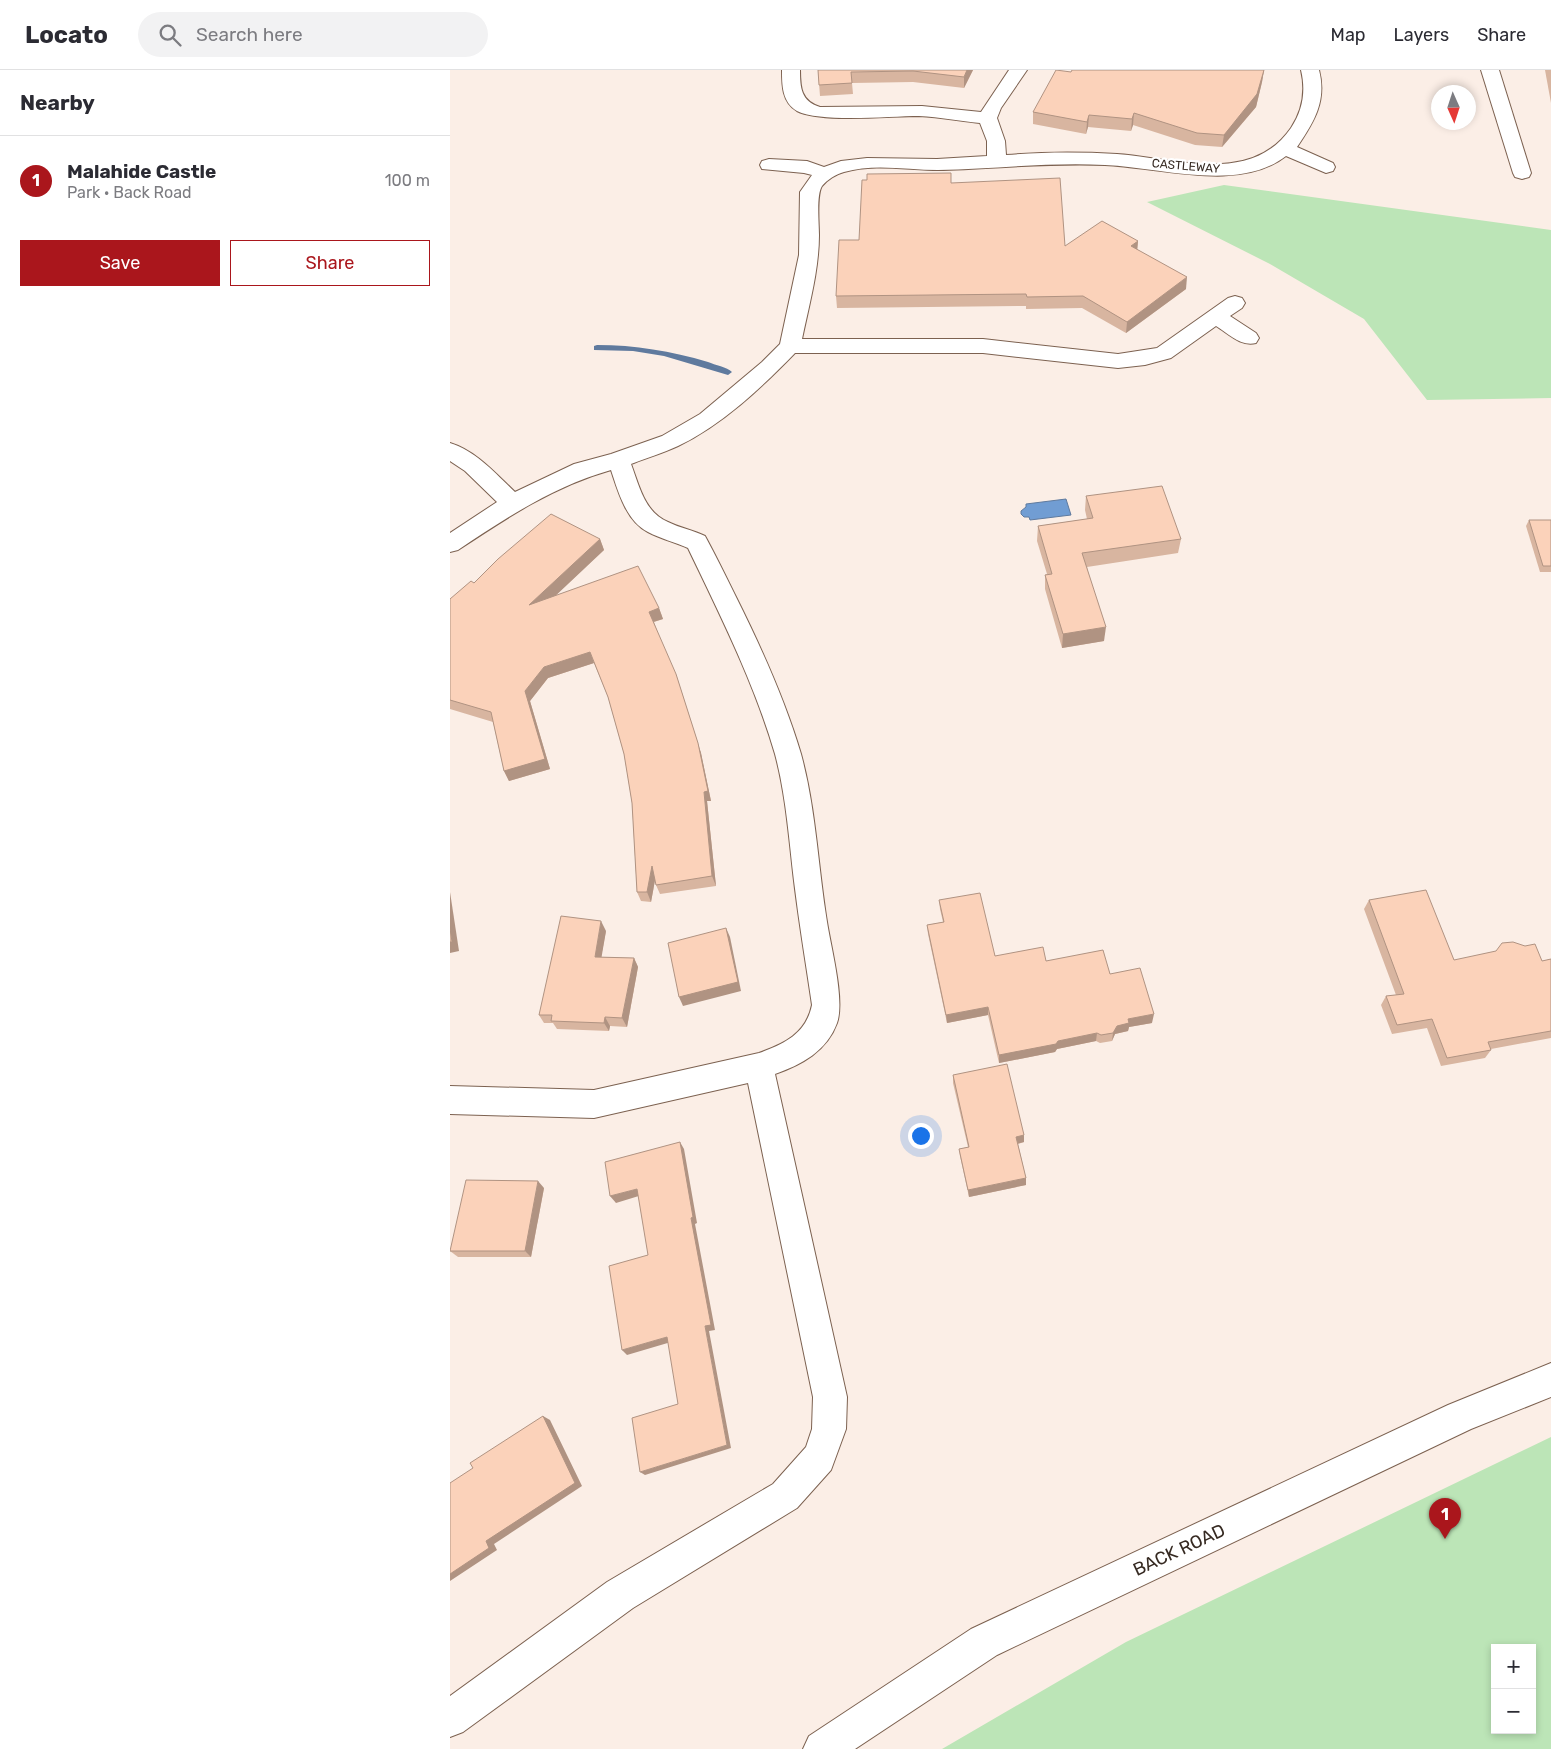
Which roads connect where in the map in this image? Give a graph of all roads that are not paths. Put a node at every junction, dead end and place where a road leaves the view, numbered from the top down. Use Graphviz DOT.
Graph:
graph roads {
  1 [pos="791,70"];
  2 [pos="1018,70"];
  3 [pos="1310,70"];
  4 [pos="1490,70"];
  5 [pos="988,118"];
  6 [pos="1286,149"];
  7 [pos="997,160"];
  8 [pos="769,165"];
  9 [pos="1326,167"];
  10 [pos="1522,173"];
  11 [pos="826,174"];
  12 [pos="1235,303"];
  13 [pos="1216,316"];
  14 [pos="1249,338"];
  15 [pos="790,346"];
  16 [pos="450,451"];
  17 [pos="618,460"];
  18 [pos="512,502"];
  19 [pos="450,544"];
  20 [pos="759,1067"];
  21 [pos="450,1100"];
  22 [pos="1551,1380"];
  23 [pos="450,1719"];
  24 [pos="822,1749"];
  1 -- 5 [label="street"];
  2 -- 5 [label="street"];
  3 -- 6 [label="street, CASTLEWAY"];
  4 -- 10 [label="street"];
  5 -- 7 [label="street"];
  6 -- 7 [label="street, CASTLEWAY"];
  6 -- 9 [label="street"];
  7 -- 11 [label="street, CASTLEWAY"];
  8 -- 11 [label="street"];
  11 -- 15 [label="street"];
  12 -- 13 [label="street"];
  13 -- 14 [label="street"];
  13 -- 15 [label="street"];
  15 -- 17 [label="street"];
  16 -- 18 [label="street"];
  17 -- 18 [label="street"];
  17 -- 20 [label="street"];
  18 -- 19 [label="street"];
  20 -- 21 [label="street"];
  20 -- 23 [label="street"];
  22 -- 24 [label="street, BACK ROAD"];
}
